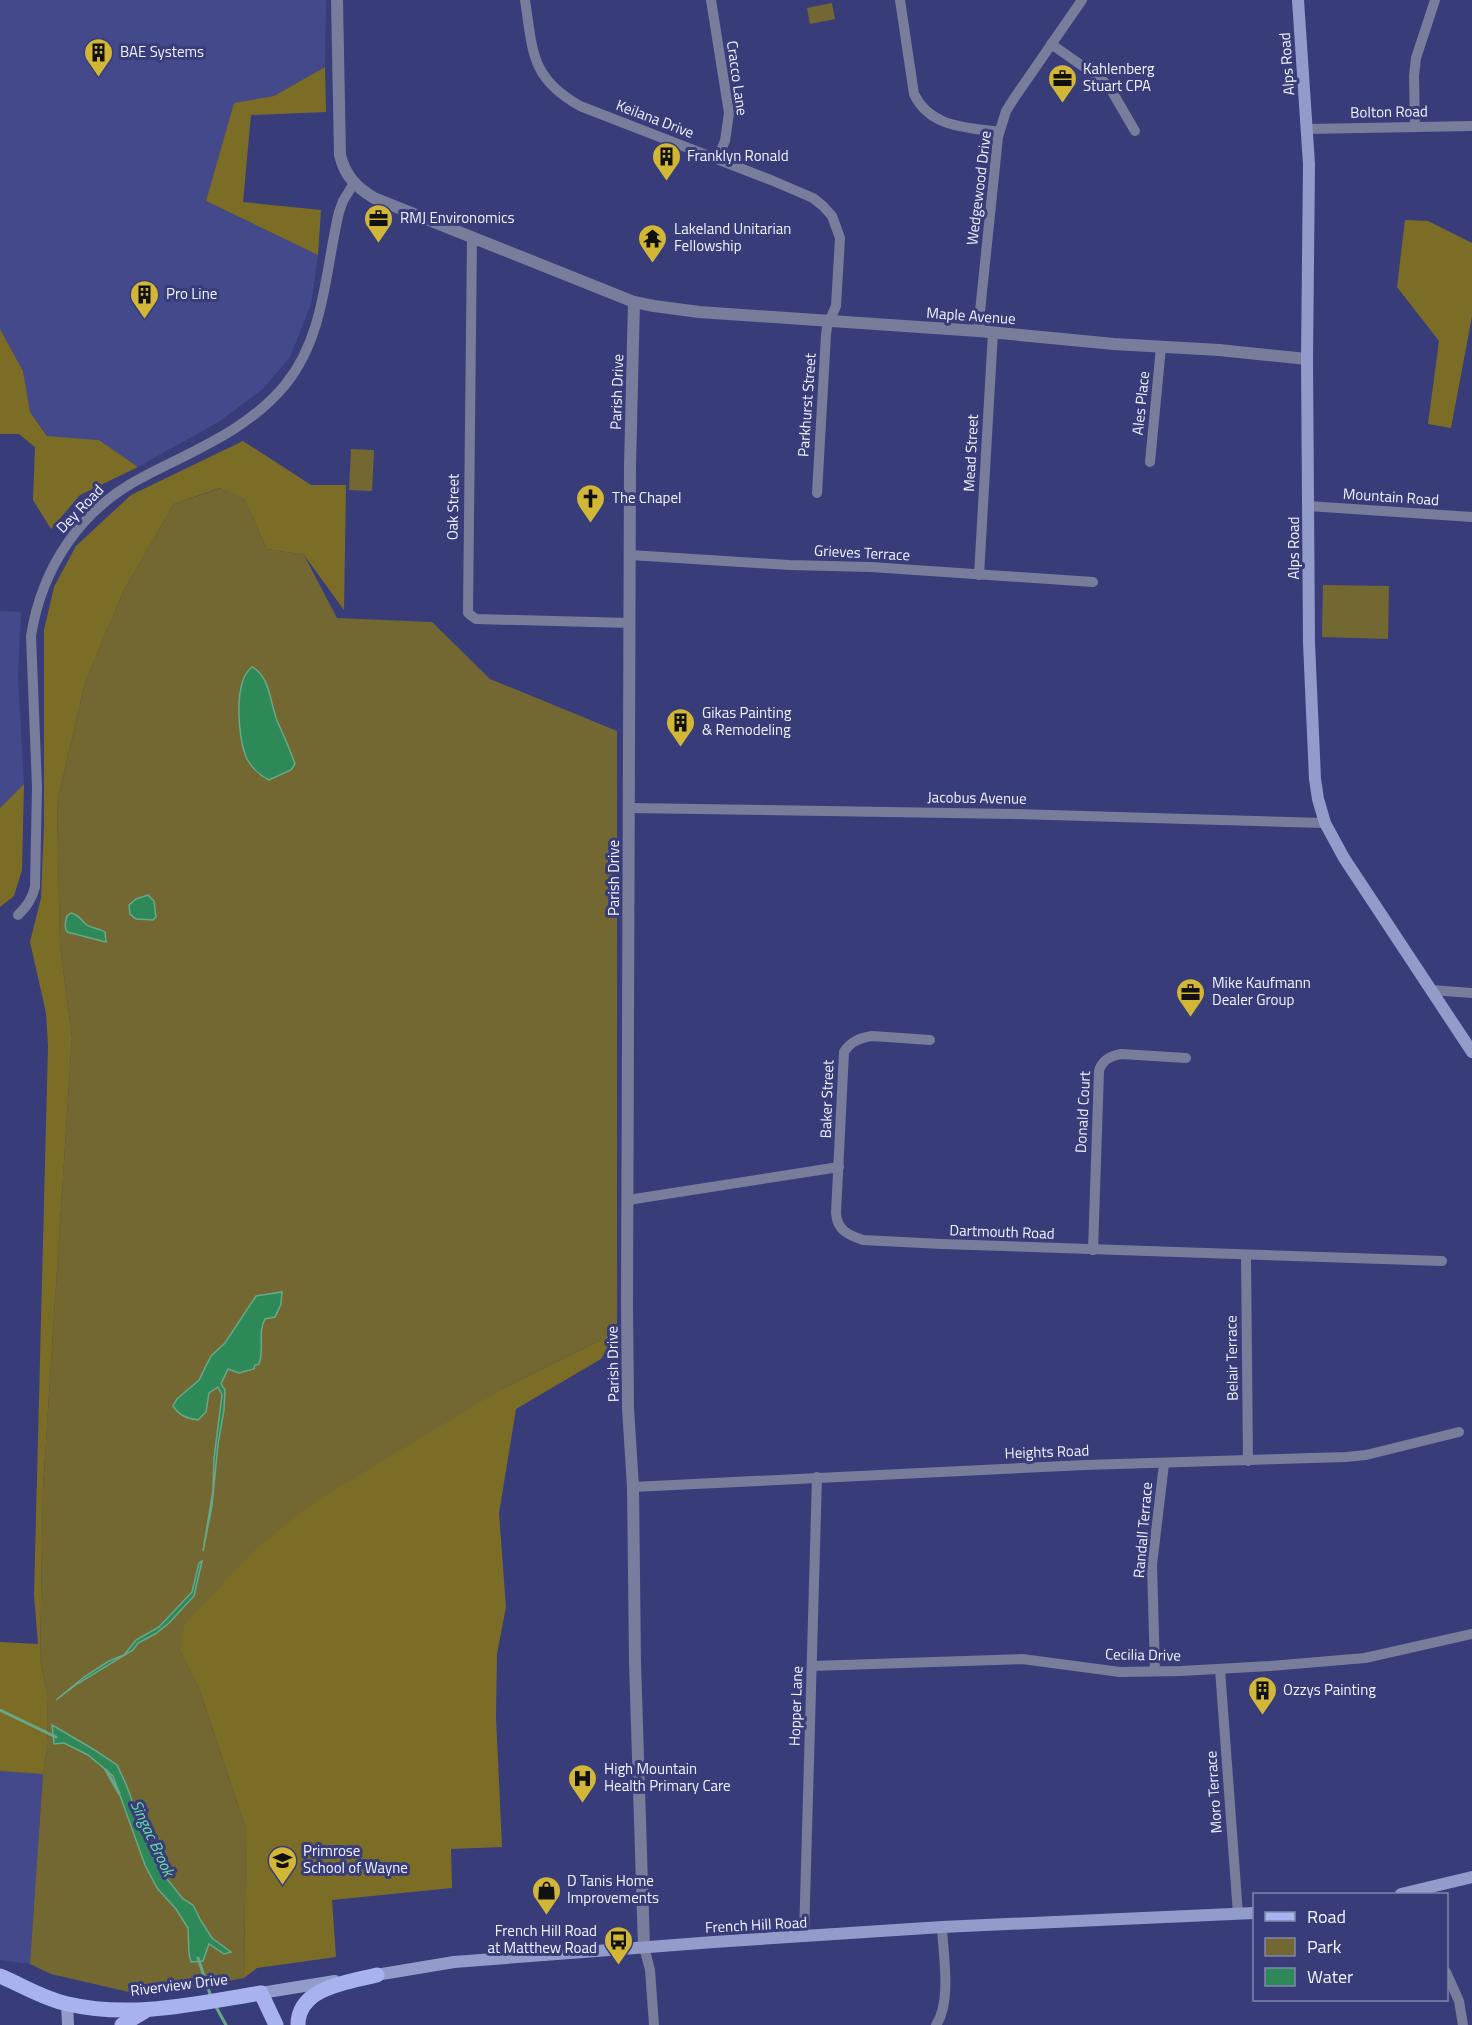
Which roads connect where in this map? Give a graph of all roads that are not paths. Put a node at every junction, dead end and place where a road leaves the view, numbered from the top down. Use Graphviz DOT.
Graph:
graph roads {
  1 [pos="337,0"];
  2 [pos="525,0"];
  3 [pos="711,0"];
  4 [pos="900,0"];
  5 [pos="1082,0"];
  6 [pos="1298,0"];
  7 [pos="1435,0"];
  8 [pos="1051,44"];
  9 [pos="1472,126"];
  10 [pos="1415,127"];
  11 [pos="1306,129"];
  12 [pos="1135,131"];
  13 [pos="999,132"];
  14 [pos="717,159"];
  15 [pos="354,183"];
  16 [pos="472,237"];
  17 [pos="634,302"];
  18 [pos="831,320"];
  19 [pos="978,331"];
  20 [pos="993,332"];
  21 [pos="1161,347"];
  22 [pos="1307,359"];
  23 [pos="1150,462"];
  24 [pos="817,492"];
  25 [pos="1308,506"];
  26 [pos="1472,518"];
  27 [pos="630,555"];
  28 [pos="979,575"];
  29 [pos="1093,582"];
  30 [pos="630,623"];
  31 [pos="629,808"];
  32 [pos="1325,824"];
  33 [pos="18,915"];
  34 [pos="1431,990"];
  35 [pos="1472,993"];
  36 [pos="930,1040"];
  37 [pos="1472,1052"];
  38 [pos="1186,1058"];
  39 [pos="839,1167"];
  40 [pos="628,1200"];
  41 [pos="1093,1250"];
  42 [pos="1246,1255"];
  43 [pos="1442,1261"];
  44 [pos="1459,1432"];
  45 [pos="1248,1461"];
  46 [pos="1164,1464"];
  47 [pos="817,1477"];
  48 [pos="633,1487"];
  49 [pos="1472,1634"];
  50 [pos="812,1666"];
  51 [pos="1220,1669"];
  52 [pos="1155,1671"];
  53 [pos="1472,1877"];
  54 [pos="1406,1893"];
  55 [pos="1253,1913"];
  56 [pos="1238,1914"];
  57 [pos="942,1927"];
  58 [pos="804,1937"];
  59 [pos="644,1947"];
  60 [pos="377,1975"];
  61 [pos="0,1976"];
  62 [pos="1448,1976"];
  63 [pos="261,1993"];
  64 [pos="68,2004"];
  65 [pos="150,2009"];
  66 [pos="68,2025"];
  67 [pos="122,2025"];
  68 [pos="276,2025"];
  69 [pos="298,2025"];
  70 [pos="654,2025"];
  71 [pos="936,2025"];
  72 [pos="1463,2025"];
  1 -- 15 [label="street"];
  2 -- 14 [label="street, Keilana Drive"];
  3 -- 14 [label="street, Cracco Lane"];
  4 -- 13 [label="street"];
  5 -- 8 [label="street, Wedgewood Drive"];
  6 -- 11 [label="main road, Alps Road"];
  7 -- 10 [label="street"];
  8 -- 12 [label="street"];
  8 -- 13 [label="street, Wedgewood Drive"];
  9 -- 10 [label="street, Bolton Road"];
  10 -- 11 [label="street, Bolton Road"];
  11 -- 22 [label="main road, Alps Road"];
  13 -- 19 [label="street, Wedgewood Drive"];
  14 -- 18 [label="street, Keilana Drive"];
  15 -- 16 [label="street"];
  15 -- 33 [label="street, Dey Road"];
  16 -- 17 [label="street"];
  16 -- 30 [label="street, Oak Street"];
  17 -- 18 [label="street, Maple Avenue"];
  17 -- 27 [label="street, Parish Drive"];
  18 -- 19 [label="street, Maple Avenue"];
  18 -- 24 [label="street, Parkhurst Street"];
  19 -- 20 [label="street, Maple Avenue"];
  20 -- 21 [label="street, Maple Avenue"];
  20 -- 28 [label="street, Mead Street"];
  21 -- 22 [label="street, Maple Avenue"];
  21 -- 23 [label="street, Ales Place"];
  22 -- 25 [label="main road, Alps Road"];
  25 -- 26 [label="street, Mountain Road"];
  25 -- 32 [label="main road, Alps Road"];
  27 -- 28 [label="street, Grieves Terrace"];
  27 -- 30 [label="street, Parish Drive"];
  28 -- 29 [label="street, Grieves Terrace"];
  30 -- 31 [label="street, Parish Drive"];
  31 -- 32 [label="street, Jacobus Avenue"];
  31 -- 40 [label="street, Parish Drive"];
  32 -- 34 [label="main road, Alps Road"];
  34 -- 35 [label="street"];
  34 -- 37 [label="main road, Alps Road"];
  36 -- 39 [label="street, Baker Street"];
  38 -- 41 [label="street, Donald Court"];
  39 -- 40 [label="street"];
  39 -- 41 [label="street, Dartmouth Road"];
  40 -- 48 [label="street, Parish Drive"];
  41 -- 42 [label="street, Dartmouth Road"];
  42 -- 43 [label="street, Dartmouth Road"];
  42 -- 45 [label="street, Belair Terrace"];
  44 -- 45 [label="street, Heights Road"];
  45 -- 46 [label="street, Heights Road"];
  46 -- 47 [label="street, Heights Road"];
  46 -- 52 [label="street, Randall Terrace"];
  47 -- 48 [label="street, Heights Road"];
  47 -- 50 [label="street, Hopper Lane"];
  48 -- 59 [label="street, Parish Drive"];
  49 -- 51 [label="street, Cecilia Drive"];
  50 -- 52 [label="street, Cecilia Drive"];
  50 -- 58 [label="street, Hopper Lane"];
  51 -- 52 [label="street, Cecilia Drive"];
  51 -- 56 [label="street, Moro Terrace"];
  53 -- 54 [label="main road"];
  55 -- 56 [label="main road, French Hill Road"];
  56 -- 57 [label="main road, French Hill Road"];
  57 -- 58 [label="main road, French Hill Road"];
  57 -- 71 [label="street"];
  58 -- 59 [label="main road, French Hill Road"];
  59 -- 60 [label="main road, French Hill Road"];
  59 -- 70 [label="street"];
  60 -- 63 [label="main road, French Hill Road"];
  60 -- 69 [label="main road"];
  61 -- 64 [label="main road, Riverview Drive"];
  62 -- 72 [label="street"];
  63 -- 65 [label="main road, Riverview Drive"];
  63 -- 68 [label="main road"];
  64 -- 65 [label="main road, Riverview Drive"];
  64 -- 66 [label="main road"];
  65 -- 67 [label="main road"];
}
